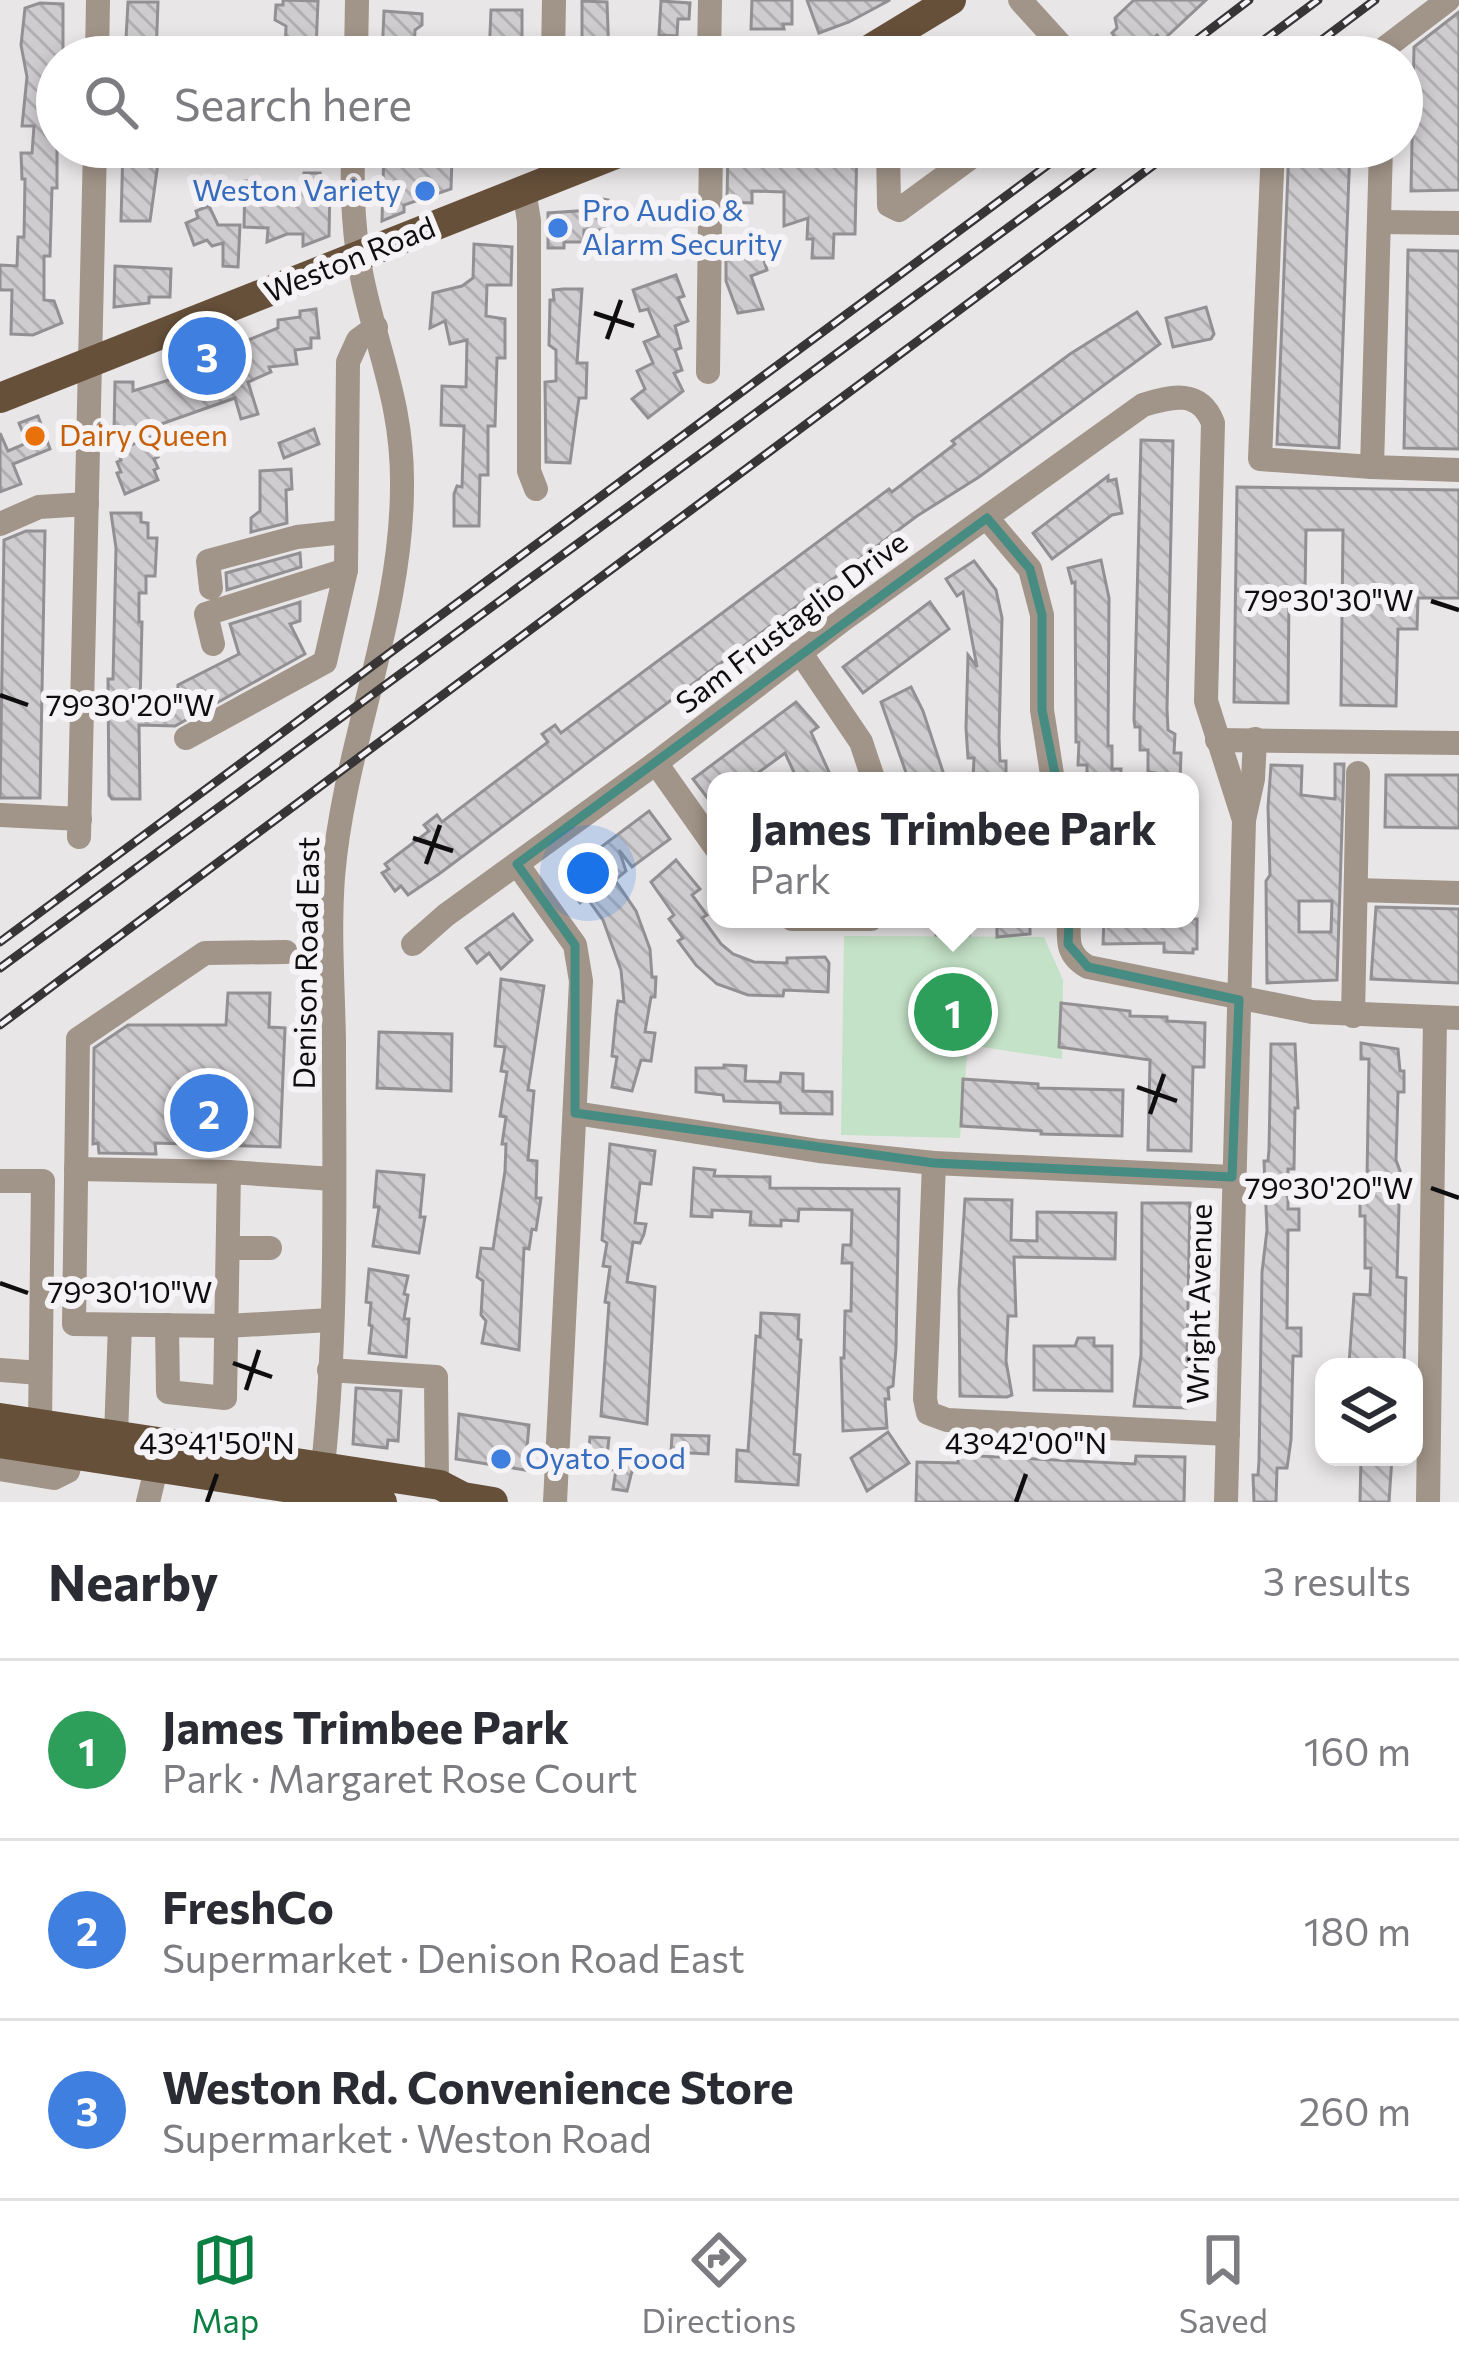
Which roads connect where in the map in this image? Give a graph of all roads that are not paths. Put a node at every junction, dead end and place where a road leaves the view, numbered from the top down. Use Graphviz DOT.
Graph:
graph roads {
  1 [pos="98,0"];
  2 [pos="357,0"];
  3 [pos="554,0"];
  4 [pos="710,0"];
  5 [pos="951,0"];
  6 [pos="1448,0"];
  7 [pos="1024,4"];
  8 [pos="97,36"];
  9 [pos="356,36"];
  10 [pos="553,36"];
  11 [pos="709,36"];
  12 [pos="899,36"];
  13 [pos="1053,36"];
  14 [pos="1402,36"];
  15 [pos="94,168"];
  16 [pos="353,168"];
  17 [pos="543,168"];
  18 [pos="580,168"];
  19 [pos="711,168"];
  20 [pos="888,168"];
  21 [pos="956,168"];
  22 [pos="1272,168"];
  23 [pos="1381,168"];
  24 [pos="537,185"];
  25 [pos="1381,222"];
  26 [pos="1459,223"];
  27 [pos="358,257"];
  28 [pos="376,327"];
  29 [pos="89,362"];
  30 [pos="708,372"];
  31 [pos="0,398"];
  32 [pos="1213,423"];
  33 [pos="1372,467"];
  34 [pos="1459,470"];
  35 [pos="536,489"];
  36 [pos="87,505"];
  37 [pos="987,518"];
  38 [pos="0,524"];
  39 [pos="344,532"];
  40 [pos="346,570"];
  41 [pos="211,588"];
  42 [pos="335,627"];
  43 [pos="310,643"];
  44 [pos="213,644"];
  45 [pos="800,652"];
  46 [pos="186,738"];
  47 [pos="1255,739"];
  48 [pos="1217,740"];
  49 [pos="1459,743"];
  50 [pos="656,763"];
  51 [pos="871,772"];
  52 [pos="1052,772"];
  53 [pos="1358,772"];
  54 [pos="0,815"];
  55 [pos="1244,820"];
  56 [pos="707,835"];
  57 [pos="517,864"];
  58 [pos="1356,890"];
  59 [pos="1459,893"];
  60 [pos="1069,928"];
  61 [pos="412,944"];
  62 [pos="286,952"];
  63 [pos="1239,1000"];
  64 [pos="1353,1016"];
  65 [pos="1447,1017"];
  66 [pos="575,1113"];
  67 [pos="934,1163"];
  68 [pos="76,1169"];
  69 [pos="229,1172"];
  70 [pos="1232,1177"];
  71 [pos="333,1179"];
  72 [pos="0,1181"];
  73 [pos="228,1248"];
  74 [pos="270,1248"];
  75 [pos="330,1320"];
  76 [pos="120,1325"];
  77 [pos="167,1325"];
  78 [pos="226,1326"];
  79 [pos="0,1370"];
  80 [pos="329,1370"];
  81 [pos="40,1373"];
  82 [pos="0,1418"];
  83 [pos="40,1424"];
  84 [pos="1228,1434"];
  85 [pos="116,1435"];
  86 [pos="0,1443"];
  87 [pos="73,1454"];
  88 [pos="157,1465"];
  89 [pos="0,1469"];
  90 [pos="319,1487"];
  91 [pos="461,1498"];
  92 [pos="148,1502"];
  93 [pos="382,1502"];
  94 [pos="556,1502"];
  95 [pos="1226,1502"];
  96 [pos="1428,1502"];
  1 -- 8 [label="street"];
  2 -- 9 [label="street"];
  3 -- 10 [label="street"];
  4 -- 11 [label="street"];
  5 -- 12 [label="main road"];
  6 -- 14 [label="street"];
  7 -- 13 [label="street"];
  15 -- 29 [label="street"];
  16 -- 27 [label="street, Denison Road East"];
  17 -- 24 [label="street"];
  18 -- 24 [label="main road, Weston Road"];
  19 -- 30 [label="street"];
  20 -- 21 [label="street"];
  22 -- 33 [label="street"];
  23 -- 25 [label="street"];
  24 -- 27 [label="main road, Weston Road"];
  24 -- 35 [label="street"];
  25 -- 26 [label="street"];
  25 -- 33 [label="street"];
  27 -- 28 [label="street, Denison Road East"];
  27 -- 29 [label="main road, Weston Road"];
  28 -- 39 [label="street"];
  28 -- 71 [label="street, Denison Road East"];
  29 -- 31 [label="main road, Weston Road"];
  29 -- 36 [label="street"];
  32 -- 37 [label="street, Sam Frustaglio Drive"];
  32 -- 48 [label="street, Wright Avenue"];
  33 -- 34 [label="street"];
  36 -- 38 [label="street"];
  36 -- 54 [label="street"];
  37 -- 45 [label="street, Sam Frustaglio Drive"];
  37 -- 52 [label="street"];
  39 -- 40 [label="street"];
  39 -- 41 [label="street"];
  40 -- 42 [label="street"];
  40 -- 44 [label="street"];
  42 -- 43 [label="street"];
  42 -- 46 [label="street"];
  45 -- 50 [label="street, Sam Frustaglio Drive"];
  45 -- 51 [label="street"];
  47 -- 48 [label="street"];
  47 -- 49 [label="street"];
  47 -- 55 [label="street, Wright Avenue"];
  48 -- 55 [label="street, Wright Avenue"];
  50 -- 56 [label="street"];
  50 -- 57 [label="street, Sam Frustaglio Drive"];
  53 -- 58 [label="street"];
  55 -- 63 [label="street, Wright Avenue"];
  57 -- 61 [label="street, Sam Frustaglio Drive"];
  57 -- 66 [label="street"];
  58 -- 59 [label="street"];
  58 -- 64 [label="street"];
  60 -- 63 [label="street"];
  62 -- 68 [label="street"];
  63 -- 64 [label="street"];
  63 -- 70 [label="street, Wright Avenue"];
  64 -- 65 [label="street"];
  65 -- 96 [label="street"];
  66 -- 67 [label="street"];
  66 -- 94 [label="street"];
  67 -- 70 [label="street"];
  67 -- 84 [label="street"];
  68 -- 69 [label="street"];
  68 -- 76 [label="street"];
  69 -- 71 [label="street"];
  69 -- 73 [label="street"];
  70 -- 84 [label="street, Wright Avenue"];
  71 -- 75 [label="street, Denison Road East"];
  72 -- 81 [label="street"];
  73 -- 74 [label="street"];
  73 -- 78 [label="street"];
  75 -- 78 [label="street"];
  75 -- 80 [label="street, Denison Road East"];
  76 -- 77 [label="street"];
  76 -- 85 [label="street"];
  77 -- 78 [label="street"];
  77 -- 78 [label="street"];
  79 -- 81 [label="street"];
  80 -- 90 [label="street, Denison Road East"];
  80 -- 91 [label="street"];
  81 -- 83 [label="street"];
  82 -- 83 [label="main road"];
  83 -- 85 [label="main road"];
  84 -- 95 [label="street, Wright Avenue"];
  85 -- 90 [label="main road"];
  86 -- 87 [label="main road"];
  87 -- 88 [label="main road"];
  87 -- 89 [label="street"];
  88 -- 90 [label="main road"];
  88 -- 92 [label="street"];
  90 -- 91 [label="main road"];
  90 -- 93 [label="main road"];
}
